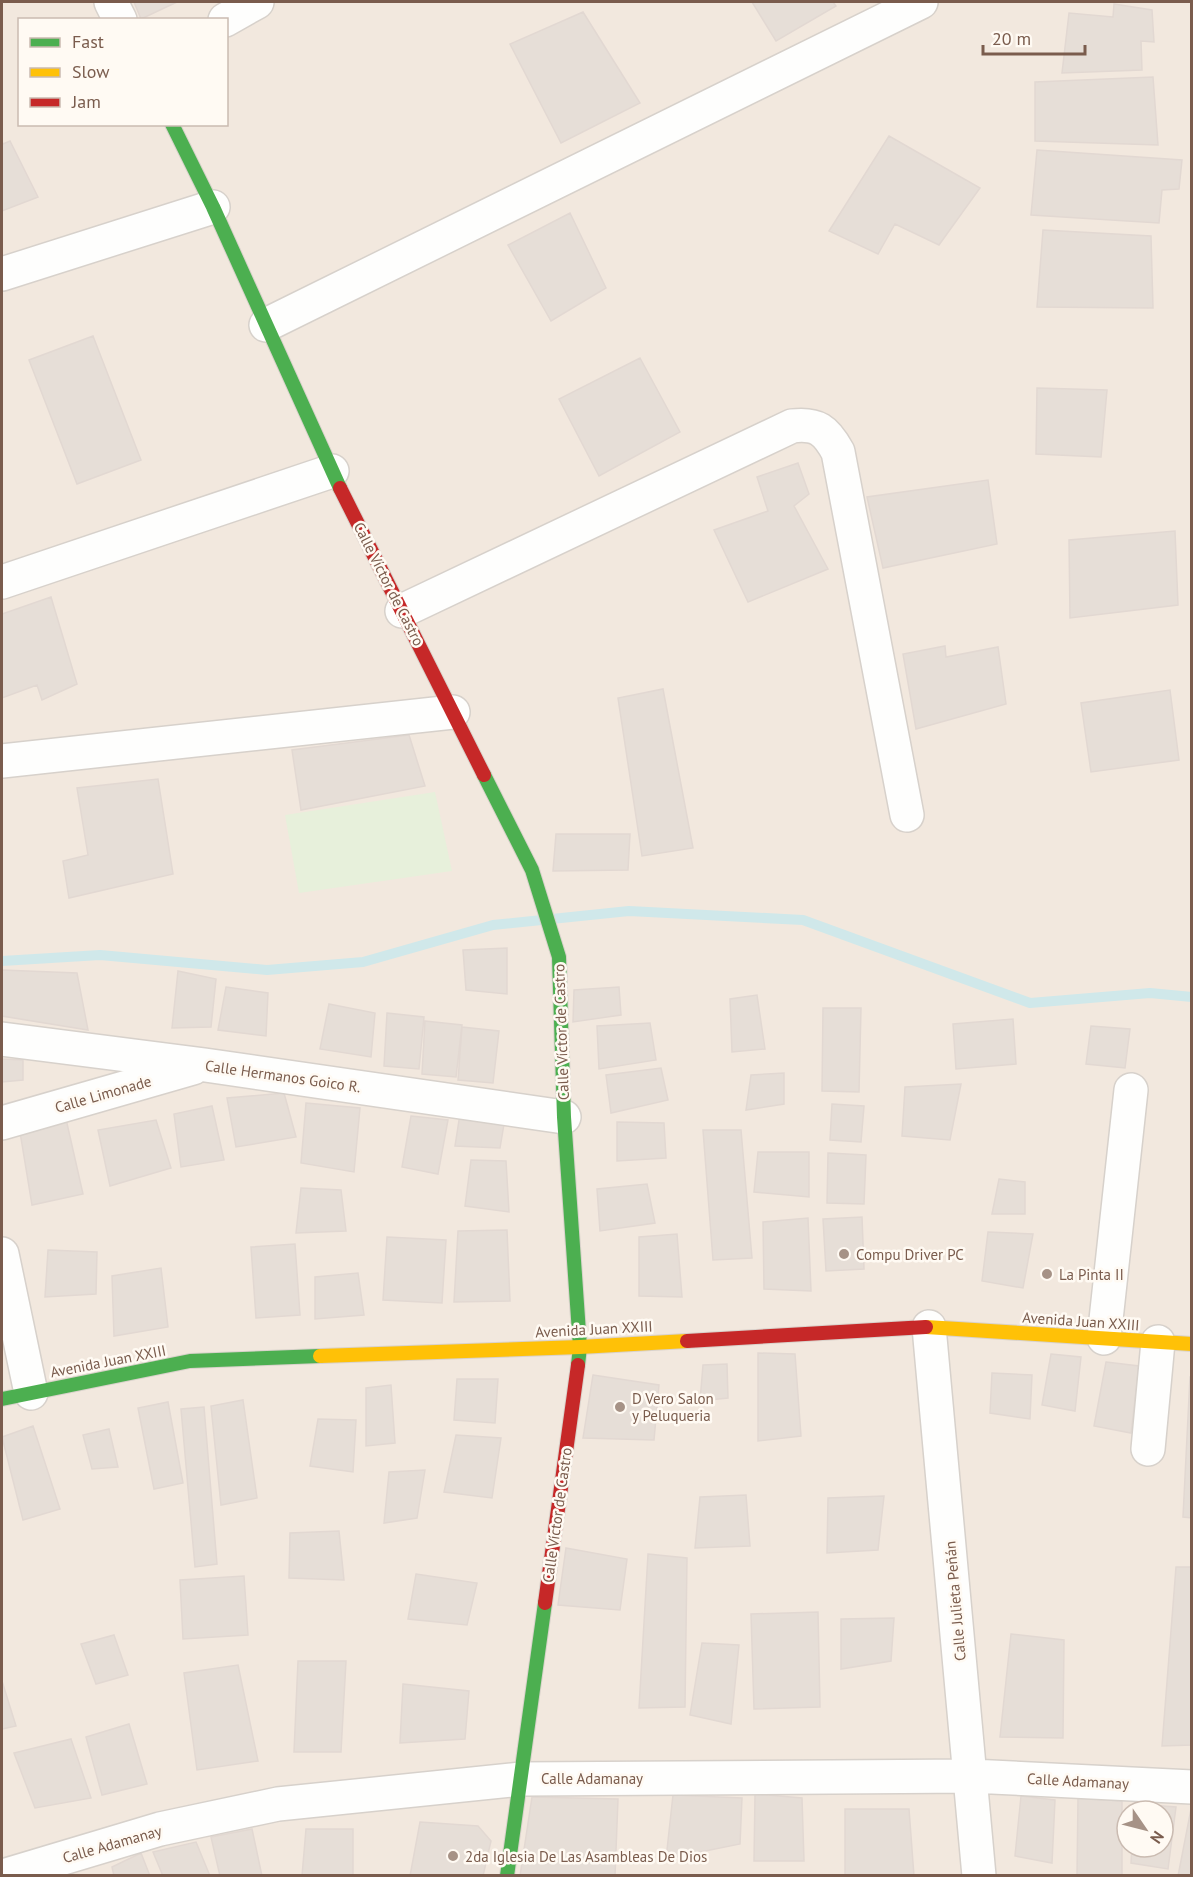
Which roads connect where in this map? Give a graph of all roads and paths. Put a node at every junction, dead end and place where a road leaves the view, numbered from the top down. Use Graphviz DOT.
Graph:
graph roads {
  1 [pos="111,2"];
  2 [pos="257,2"];
  3 [pos="921,2"];
  4 [pos="119,18"];
  5 [pos="228,18"];
  6 [pos="173,126"];
  7 [pos="213,207"];
  8 [pos="2,274"];
  9 [pos="266,325"];
  10 [pos="332,471"];
  11 [pos="2,582"];
  12 [pos="402,611"];
  13 [pos="453,712"];
  14 [pos="2,761"];
  15 [pos="908,816"];
  16 [pos="2,1039"];
  17 [pos="205,1065"];
  18 [pos="1131,1090"];
  19 [pos="564,1117"];
  20 [pos="2,1123"];
  21 [pos="2,1254"];
  22 [pos="929,1327"];
  23 [pos="1104,1338"];
  24 [pos="1158,1342"];
  25 [pos="1191,1344"];
  26 [pos="580,1347"];
  27 [pos="16,1396"];
  28 [pos="1148,1449"];
  29 [pos="971,1776"];
  30 [pos="521,1779"];
  31 [pos="1191,1787"];
  32 [pos="3,1875"];
  33 [pos="507,1875"];
  34 [pos="979,1875"];
  1 -- 4 [label="street"];
  2 -- 5 [label="street"];
  3 -- 9 [label="street"];
  6 -- 7 [label="street, Calle Víctor de Castro"];
  7 -- 8 [label="street"];
  7 -- 9 [label="street, Calle Víctor de Castro"];
  9 -- 10 [label="street, Calle Víctor de Castro"];
  10 -- 11 [label="street"];
  10 -- 12 [label="street, Calle Víctor de Castro"];
  12 -- 13 [label="street, Calle Víctor de Castro"];
  12 -- 15 [label="street"];
  13 -- 14 [label="street"];
  13 -- 19 [label="street, Calle Víctor de Castro"];
  16 -- 17 [label="street, Calle Hermanos Goico R."];
  17 -- 19 [label="street, Calle Hermanos Goico R."];
  17 -- 20 [label="street, Calle Limonade"];
  18 -- 23 [label="street"];
  19 -- 26 [label="street, Calle Víctor de Castro"];
  21 -- 27 [label="street"];
  22 -- 23 [label="street, Avenida Juan XXIII"];
  22 -- 26 [label="street, Avenida Juan XXIII"];
  22 -- 29 [label="street, Calle Julieta Peñán"];
  23 -- 24 [label="street, Avenida Juan XXIII"];
  24 -- 25 [label="street, Avenida Juan XXIII"];
  24 -- 28 [label="street"];
  26 -- 27 [label="street, Avenida Juan XXIII"];
  26 -- 30 [label="street, Calle Víctor de Castro"];
  29 -- 30 [label="street, Calle Adamanay"];
  29 -- 31 [label="street, Calle Adamanay"];
  29 -- 34 [label="street, Calle Julieta Peñán"];
  30 -- 32 [label="street, Calle Adamanay"];
  30 -- 33 [label="street, Calle Víctor de Castro"];
}
